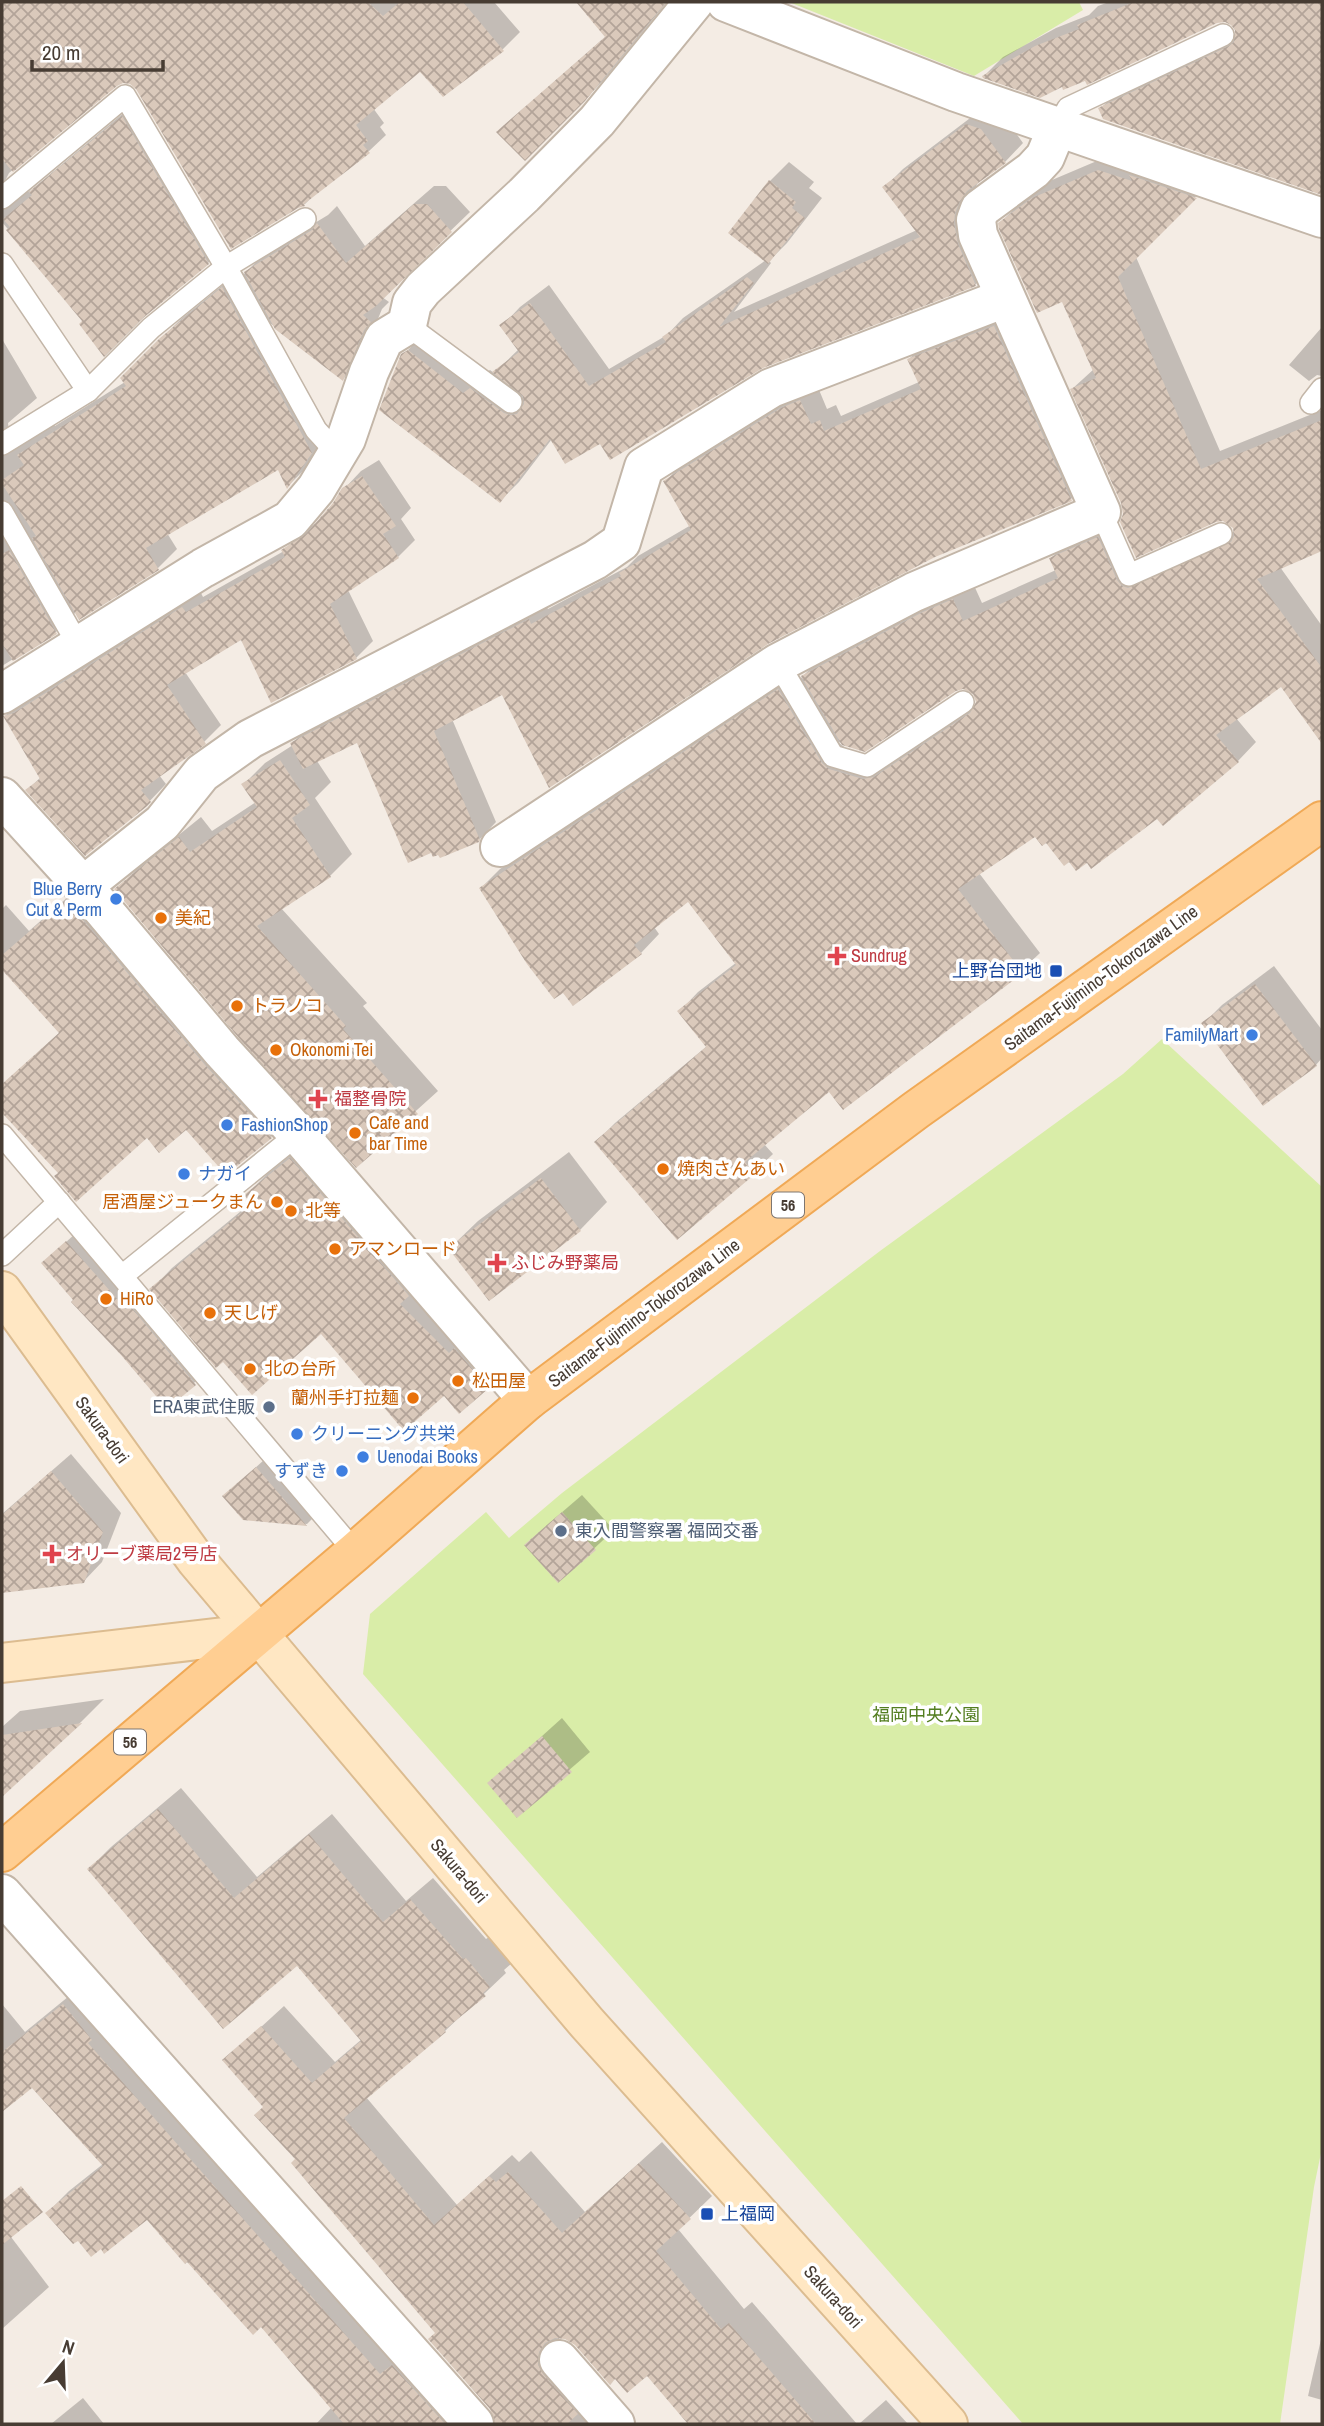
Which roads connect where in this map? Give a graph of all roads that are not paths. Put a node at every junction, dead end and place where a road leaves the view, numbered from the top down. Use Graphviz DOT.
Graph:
graph roads {
  1 [pos="694,2"];
  2 [pos="726,2"];
  3 [pos="1223,35"];
  4 [pos="1057,128"];
  5 [pos="2,198"];
  6 [pos="1322,218"];
  7 [pos="305,219"];
  8 [pos="2,264"];
  9 [pos="226,267"];
  10 [pos="1005,298"];
  11 [pos="407,325"];
  12 [pos="88,391"];
  13 [pos="511,402"];
  14 [pos="2,444"];
  15 [pos="337,453"];
  16 [pos="2,512"];
  17 [pos="1101,512"];
  18 [pos="1221,534"];
  19 [pos="79,646"];
  20 [pos="778,663"];
  21 [pos="2,694"];
  22 [pos="963,702"];
  23 [pos="2,797"];
  24 [pos="1322,821"];
  25 [pos="500,847"];
  26 [pos="83,886"];
  27 [pos="298,1134"];
  28 [pos="2,1135"];
  29 [pos="59,1202"];
  30 [pos="2,1255"];
  31 [pos="122,1276"];
  32 [pos="2,1291"];
  33 [pos="528,1400"];
  34 [pos="355,1552"];
  35 [pos="258,1633"];
  36 [pos="2,1662"];
  37 [pos="2,1852"];
  38 [pos="2,1894"];
  39 [pos="559,2360"];
  40 [pos="474,2424"];
  41 [pos="615,2424"];
  42 [pos="948,2424"];
  1 -- 11 [label="street"];
  2 -- 4 [label="street"];
  3 -- 4 [label="lane"];
  4 -- 6 [label="street"];
  4 -- 10 [label="street"];
  5 -- 9 [label="lane"];
  7 -- 9 [label="lane"];
  8 -- 12 [label="lane"];
  9 -- 12 [label="lane"];
  9 -- 15 [label="lane"];
  10 -- 17 [label="street"];
  10 -- 26 [label="street"];
  11 -- 13 [label="lane"];
  11 -- 15 [label="street"];
  12 -- 14 [label="lane"];
  15 -- 19 [label="street"];
  16 -- 19 [label="lane"];
  17 -- 18 [label="lane"];
  17 -- 20 [label="street"];
  19 -- 21 [label="street"];
  20 -- 22 [label="lane"];
  20 -- 25 [label="street"];
  23 -- 26 [label="street"];
  24 -- 33 [label="main road, Saitama-Fujimino-Tokorozawa Line / 56"];
  26 -- 27 [label="street"];
  27 -- 31 [label="lane"];
  27 -- 33 [label="street"];
  28 -- 29 [label="lane"];
  29 -- 30 [label="lane"];
  29 -- 31 [label="lane"];
  31 -- 34 [label="lane"];
  32 -- 35 [label="street, Sakura-dori"];
  33 -- 34 [label="main road, Saitama-Fujimino-Tokorozawa Line / 56"];
  34 -- 35 [label="main road, Saitama-Fujimino-Tokorozawa Line / 56"];
  35 -- 36 [label="street"];
  35 -- 37 [label="main road, Saitama-Fujimino-Tokorozawa Line / 56"];
  35 -- 42 [label="street, Sakura-dori"];
  38 -- 40 [label="street"];
  39 -- 41 [label="street"];
}
